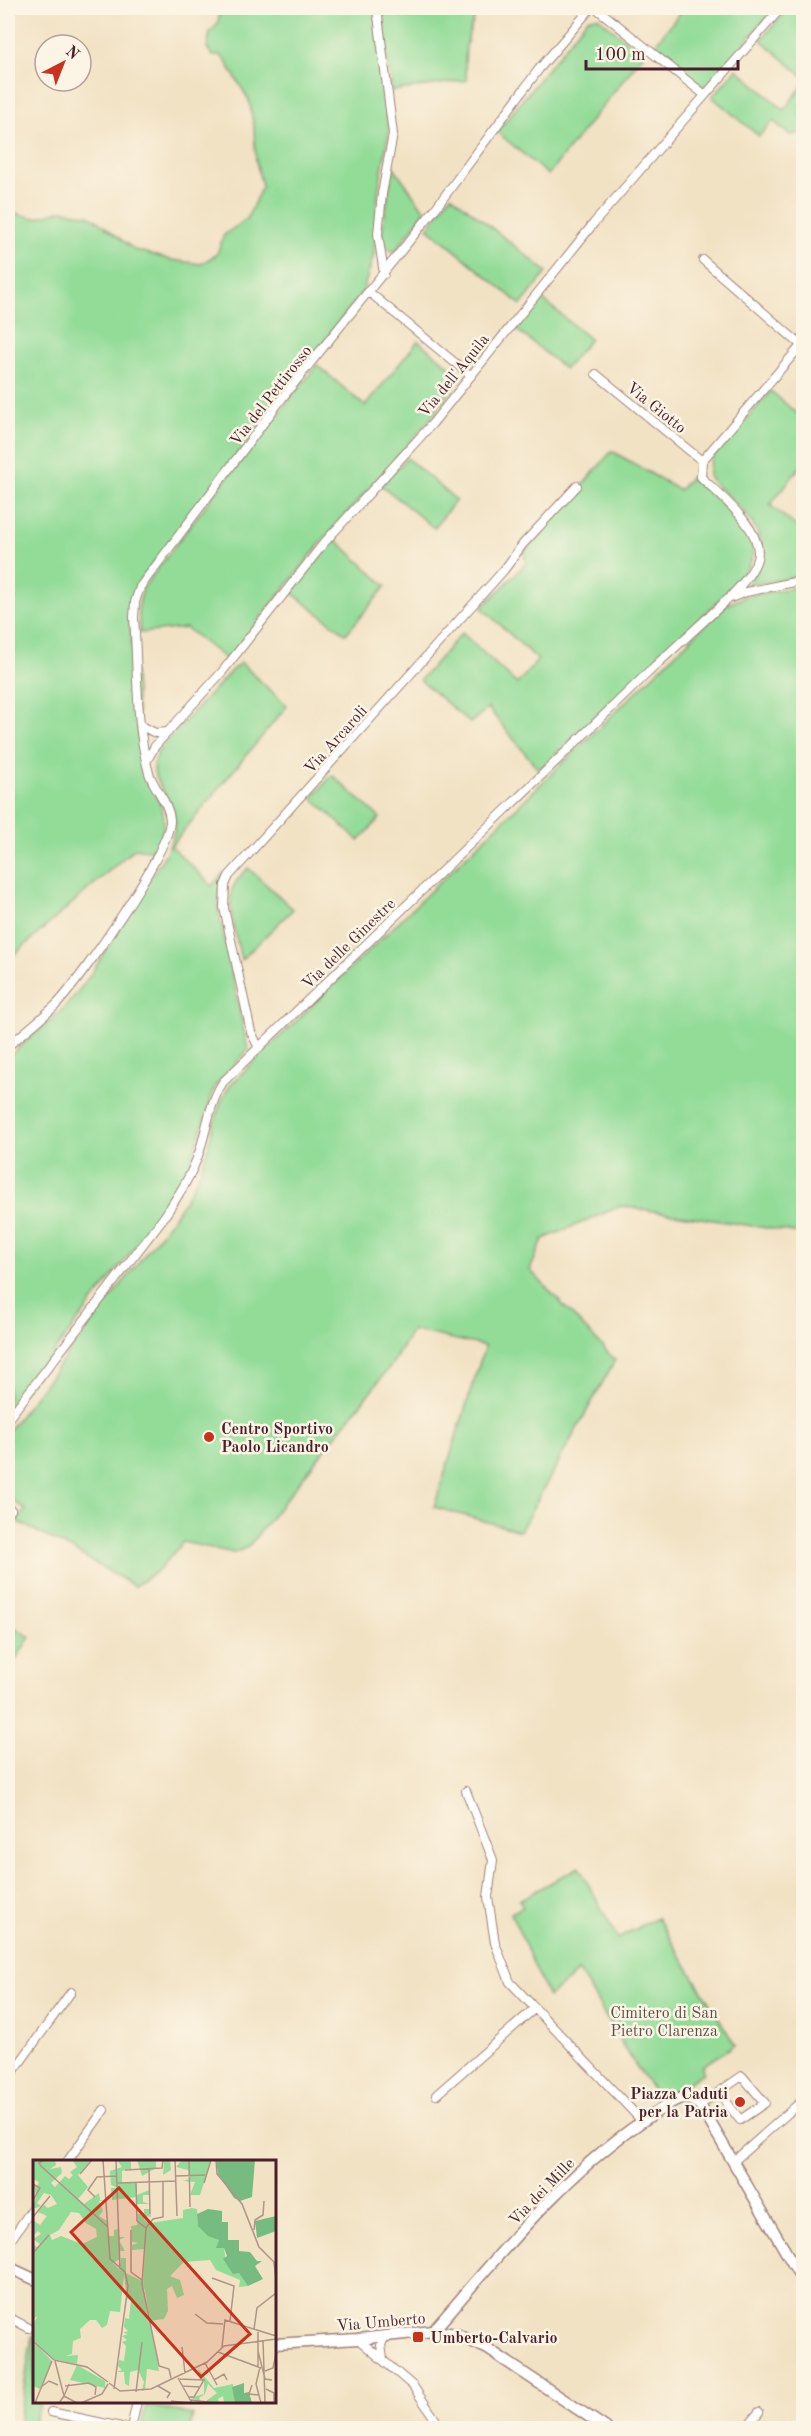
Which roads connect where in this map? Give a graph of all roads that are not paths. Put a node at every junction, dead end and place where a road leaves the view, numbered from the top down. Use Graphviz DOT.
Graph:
graph roads {
  1 [pos="377,8"];
  2 [pos="591,8"];
  3 [pos="596,8"];
  4 [pos="781,8"];
  5 [pos="705,95"];
  6 [pos="703,260"];
  7 [pos="384,274"];
  8 [pos="369,292"];
  9 [pos="802,343"];
  10 [pos="596,374"];
  11 [pos="471,376"];
  12 [pos="702,460"];
  13 [pos="577,486"];
  14 [pos="804,580"];
  15 [pos="728,599"];
  16 [pos="142,726"];
  17 [pos="170,732"];
  18 [pos="147,760"];
  19 [pos="8,1046"];
  20 [pos="259,1048"];
  21 [pos="8,1419"];
  22 [pos="466,1791"];
  23 [pos="71,1992"];
  24 [pos="534,2008"];
  25 [pos="8,2079"];
  26 [pos="719,2092"];
  27 [pos="436,2095"];
  28 [pos="804,2099"];
  29 [pos="695,2102"];
  30 [pos="104,2110"];
  31 [pos="642,2121"];
  32 [pos="68,2160"];
  33 [pos="734,2161"];
  34 [pos="33,2207"];
  35 [pos="8,2244"];
  36 [pos="8,2267"];
  37 [pos="33,2279"];
  38 [pos="804,2283"];
  39 [pos="8,2317"];
  40 [pos="29,2328"];
  41 [pos="433,2331"];
  42 [pos="385,2336"];
  43 [pos="358,2339"];
  44 [pos="276,2344"];
  45 [pos="383,2359"];
  46 [pos="137,2403"];
  47 [pos="51,2412"];
  48 [pos="759,2412"];
  49 [pos="126,2428"];
  50 [pos="131,2428"];
  51 [pos="441,2428"];
  52 [pos="606,2428"];
  53 [pos="746,2428"];
  1 -- 7 [label="street"];
  2 -- 7 [label="street, Via del Pettirosso"];
  3 -- 5 [label="street"];
  4 -- 5 [label="street, Via dell'Aquila"];
  5 -- 11 [label="street, Via dell'Aquila"];
  6 -- 9 [label="street"];
  7 -- 8 [label="street, Via del Pettirosso"];
  8 -- 11 [label="street"];
  8 -- 16 [label="street, Via del Pettirosso"];
  9 -- 12 [label="street"];
  10 -- 12 [label="street, Via Giotto"];
  11 -- 17 [label="street, Via dell'Aquila"];
  12 -- 15 [label="street"];
  13 -- 20 [label="street, Via Arcaroli"];
  14 -- 15 [label="street, Via delle Ginestre"];
  15 -- 20 [label="street, Via delle Ginestre"];
  16 -- 17 [label="street"];
  16 -- 18 [label="street, Via del Pettirosso"];
  17 -- 18 [label="street, Via dell'Aquila"];
  18 -- 19 [label="street, Via del Pettirosso"];
  20 -- 21 [label="street, Via delle Ginestre"];
  22 -- 24 [label="street"];
  23 -- 25 [label="street"];
  24 -- 27 [label="street"];
  24 -- 31 [label="street"];
  26 -- 26 [label="street"];
  26 -- 29 [label="street"];
  28 -- 33 [label="street"];
  29 -- 31 [label="main road, Via dei Mille"];
  29 -- 33 [label="main road"];
  30 -- 32 [label="street"];
  31 -- 41 [label="main road, Via dei Mille"];
  33 -- 38 [label="main road"];
  34 -- 35 [label="street"];
  36 -- 37 [label="main road"];
  39 -- 40 [label="street"];
  41 -- 42 [label="main road, Via Umberto"];
  41 -- 52 [label="main road, Via Umberto"];
  42 -- 43 [label="main road, Via Umberto"];
  42 -- 45 [label="street"];
  43 -- 44 [label="main road, Via Umberto"];
  43 -- 45 [label="street"];
  45 -- 51 [label="street"];
  46 -- 50 [label="street"];
  47 -- 49 [label="street"];
  48 -- 53 [label="street"];
}
